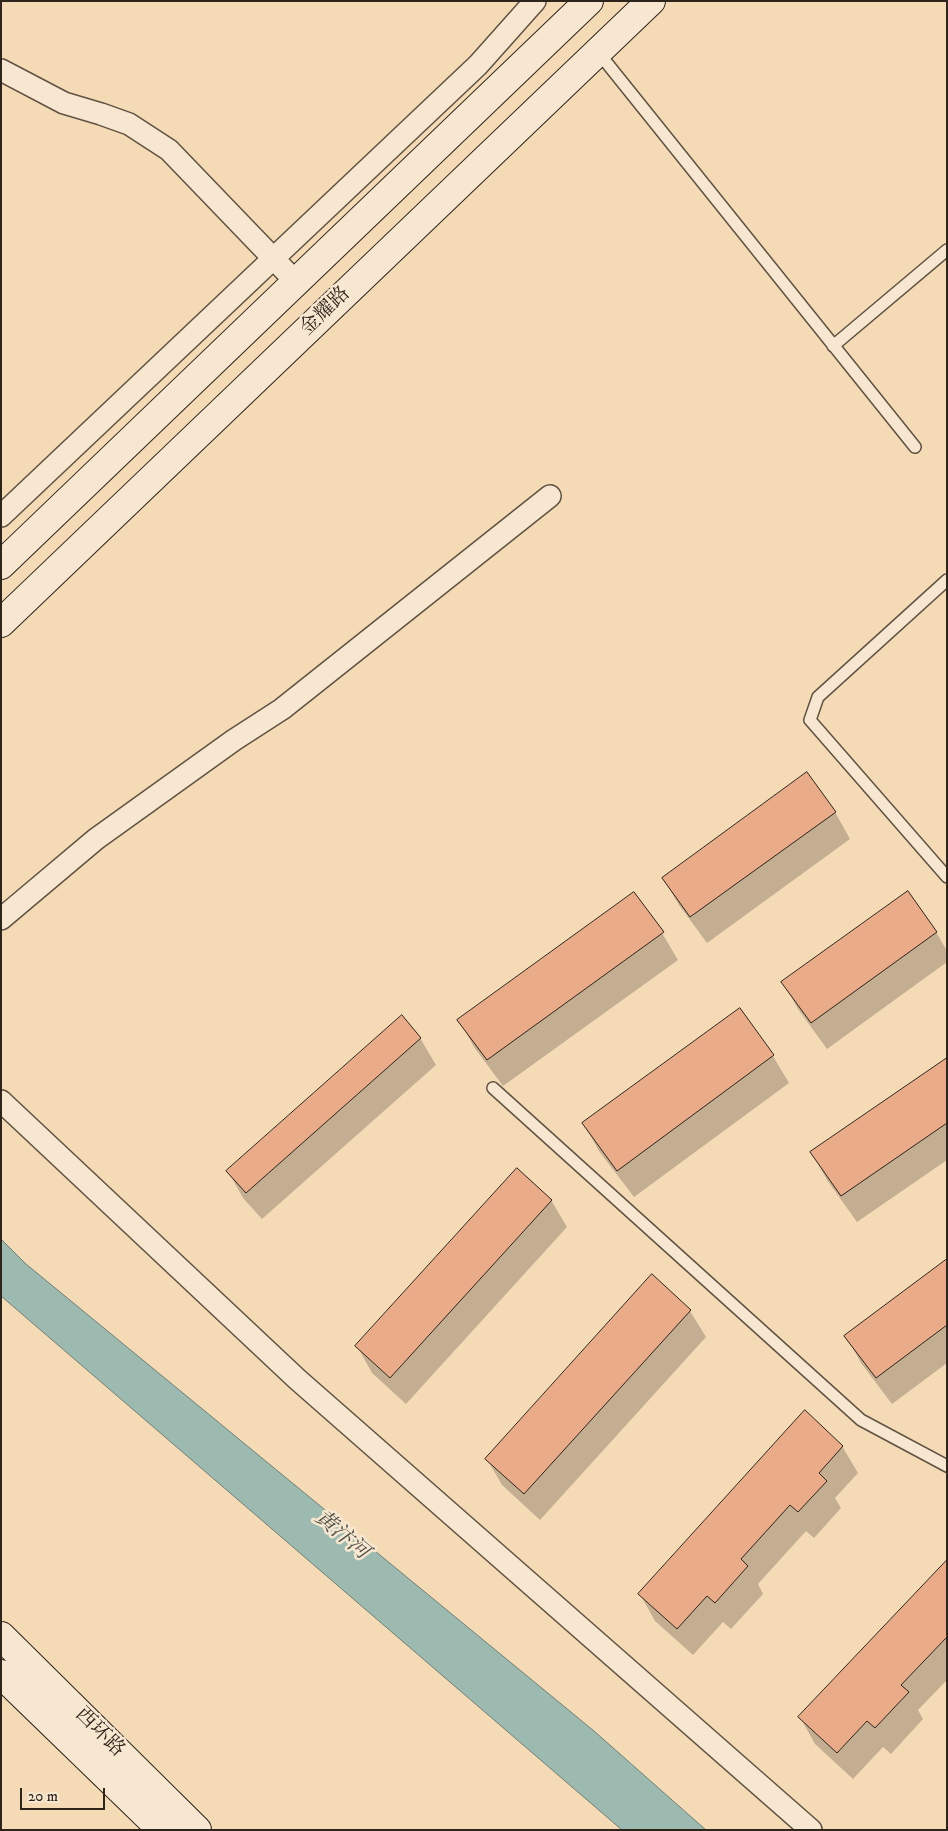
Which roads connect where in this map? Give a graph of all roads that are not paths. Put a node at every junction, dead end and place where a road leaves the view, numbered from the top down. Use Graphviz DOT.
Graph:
graph roads {
  1 [pos="535,1"];
  2 [pos="589,1"];
  3 [pos="650,1"];
  4 [pos="598,52"];
  5 [pos="1,70"];
  6 [pos="947,250"];
  7 [pos="273,259"];
  8 [pos="296,282"];
  9 [pos="833,346"];
  10 [pos="915,447"];
  11 [pos="550,496"];
  12 [pos="1,516"];
  13 [pos="1,565"];
  14 [pos="947,580"];
  15 [pos="1,623"];
  16 [pos="947,877"];
  17 [pos="1,919"];
  18 [pos="493,1088"];
  19 [pos="1,1101"];
  20 [pos="947,1466"];
  21 [pos="1,1636"];
  22 [pos="1,1674"];
  23 [pos="162,1830"];
  24 [pos="197,1830"];
  25 [pos="812,1830"];
  1 -- 7 [label="street"];
  2 -- 8 [label="main road, 金耀路"];
  3 -- 4 [label="main road, 金耀路"];
  4 -- 9 [label="lane"];
  4 -- 15 [label="main road, 金耀路"];
  5 -- 7 [label="street"];
  6 -- 9 [label="lane"];
  7 -- 8 [label="street"];
  7 -- 12 [label="street"];
  8 -- 13 [label="main road, 金耀路"];
  9 -- 10 [label="lane"];
  11 -- 17 [label="street"];
  14 -- 16 [label="lane"];
  18 -- 20 [label="lane"];
  19 -- 25 [label="street"];
  21 -- 24 [label="main road, 西环路"];
  22 -- 23 [label="main road, 西环路"];
}
